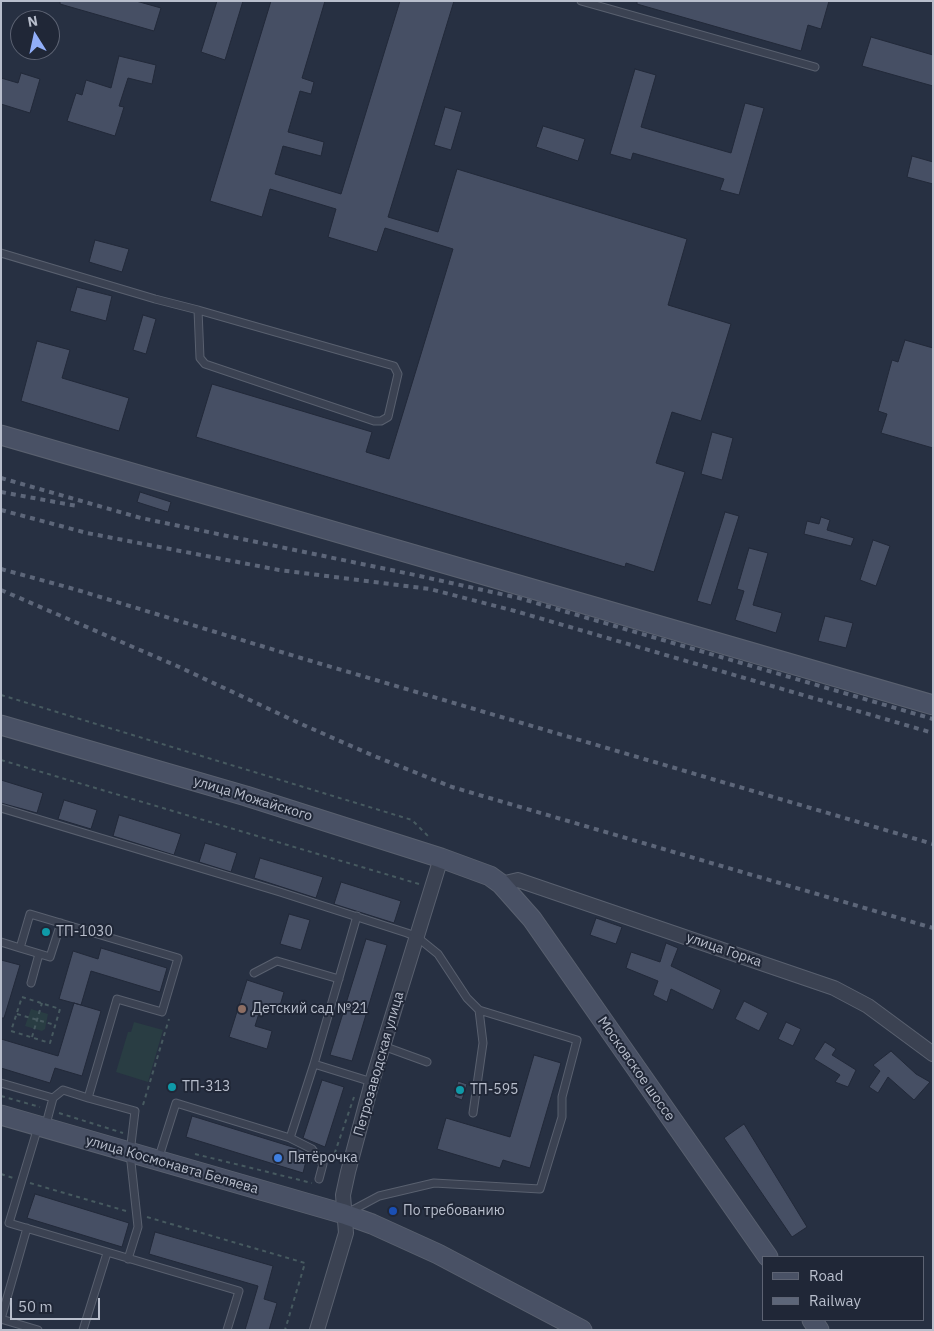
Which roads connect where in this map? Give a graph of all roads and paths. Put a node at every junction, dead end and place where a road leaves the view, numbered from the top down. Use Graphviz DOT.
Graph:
graph roads {
  1 [pos="581,1"];
  2 [pos="815,67"];
  3 [pos="1,253"];
  4 [pos="198,310"];
  5 [pos="1,435"];
  6 [pos="1,695"];
  7 [pos="933,705"];
  8 [pos="1,725"];
  9 [pos="1,760"];
  10 [pos="1,808"];
  11 [pos="433,841"];
  12 [pos="441,858"];
  13 [pos="501,884"];
  14 [pos="421,885"];
  15 [pos="357,916"];
  16 [pos="61,923"];
  17 [pos="417,937"];
  18 [pos="1,942"];
  19 [pos="20,948"];
  20 [pos="39,954"];
  21 [pos="254,973"];
  22 [pos="339,979"];
  23 [pos="30,983"];
  24 [pos="42,1003"];
  25 [pos="479,1010"];
  26 [pos="17,1014"];
  27 [pos="170,1015"];
  28 [pos="37,1020"];
  29 [pos="55,1025"];
  30 [pos="32,1037"];
  31 [pos="383,1046"];
  32 [pos="933,1054"];
  33 [pos="427,1062"];
  34 [pos="314,1064"];
  35 [pos="366,1081"];
  36 [pos="1,1082"];
  37 [pos="1,1096"];
  38 [pos="53,1098"];
  39 [pos="88,1098"];
  40 [pos="50,1110"];
  41 [pos="135,1111"];
  42 [pos="473,1113"];
  43 [pos="1,1115"];
  44 [pos="41,1127"];
  45 [pos="290,1138"];
  46 [pos="132,1144"];
  47 [pos="192,1153"];
  48 [pos="158,1161"];
  49 [pos="330,1169"];
  50 [pos="1,1174"];
  51 [pos="22,1180"];
  52 [pos="318,1182"];
  53 [pos="137,1214"];
  54 [pos="344,1214"];
  55 [pos="1,1220"];
  56 [pos="9,1223"];
  57 [pos="28,1228"];
  58 [pos="107,1253"];
  59 [pos="767,1256"];
  60 [pos="128,1259"];
  61 [pos="1,1319"];
  62 [pos="321,1328"];
  63 [pos="38,1330"];
  64 [pos="83,1330"];
  65 [pos="227,1330"];
  66 [pos="285,1330"];
  67 [pos="582,1330"];
  1 -- 2 [label="lane"];
  3 -- 4 [label="lane"];
  4 -- 4 [label="lane"];
  5 -- 7 [label="street"];
  6 -- 11 [label="path"];
  8 -- 12 [label="street, улица Можайского"];
  9 -- 14 [label="path"];
  10 -- 15 [label="lane"];
  12 -- 13 [label="street, улица Можайского"];
  12 -- 17 [label="street, Петрозаводская улица"];
  13 -- 32 [label="street, улица Горка"];
  13 -- 59 [label="street, Московское шоссе"];
  15 -- 17 [label="lane"];
  15 -- 22 [label="lane"];
  16 -- 19 [label="lane"];
  16 -- 20 [label="lane"];
  16 -- 39 [label="lane"];
  17 -- 25 [label="lane"];
  17 -- 31 [label="street, Петрозаводская улица"];
  18 -- 19 [label="lane"];
  19 -- 20 [label="lane"];
  20 -- 23 [label="lane"];
  21 -- 22 [label="lane"];
  22 -- 34 [label="lane"];
  24 -- 26 [label="path"];
  24 -- 28 [label="path"];
  24 -- 29 [label="path"];
  25 -- 42 [label="lane"];
  25 -- 54 [label="lane"];
  26 -- 28 [label="path"];
  26 -- 30 [label="path"];
  27 -- 41 [label="path"];
  28 -- 29 [label="path"];
  28 -- 30 [label="path"];
  29 -- 30 [label="path"];
  31 -- 33 [label="lane"];
  31 -- 35 [label="street, Петрозаводская улица"];
  34 -- 35 [label="lane"];
  34 -- 45 [label="lane"];
  35 -- 49 [label="path"];
  35 -- 54 [label="street, Петрозаводская улица"];
  36 -- 38 [label="lane"];
  37 -- 40 [label="path"];
  38 -- 39 [label="lane"];
  38 -- 40 [label="lane"];
  39 -- 41 [label="lane"];
  40 -- 44 [label="lane"];
  40 -- 46 [label="path"];
  41 -- 46 [label="lane"];
  43 -- 44 [label="street, улица Космонавта Беляева"];
  44 -- 46 [label="street, улица Космонавта Беляева"];
  44 -- 51 [label="lane"];
  45 -- 48 [label="lane"];
  45 -- 52 [label="lane"];
  46 -- 48 [label="street, улица Космонавта Беляева"];
  46 -- 53 [label="lane"];
  47 -- 52 [label="path"];
  48 -- 54 [label="street, улица Космонавта Беляева"];
  50 -- 51 [label="path"];
  51 -- 53 [label="path"];
  51 -- 56 [label="lane"];
  53 -- 60 [label="lane"];
  53 -- 66 [label="path"];
  54 -- 62 [label="street, Петрозаводская улица"];
  54 -- 67 [label="street"];
  55 -- 56 [label="lane"];
  56 -- 57 [label="lane"];
  57 -- 58 [label="lane"];
  57 -- 61 [label="lane"];
  58 -- 60 [label="lane"];
  58 -- 64 [label="lane"];
  60 -- 65 [label="lane"];
  61 -- 63 [label="lane"];
}
